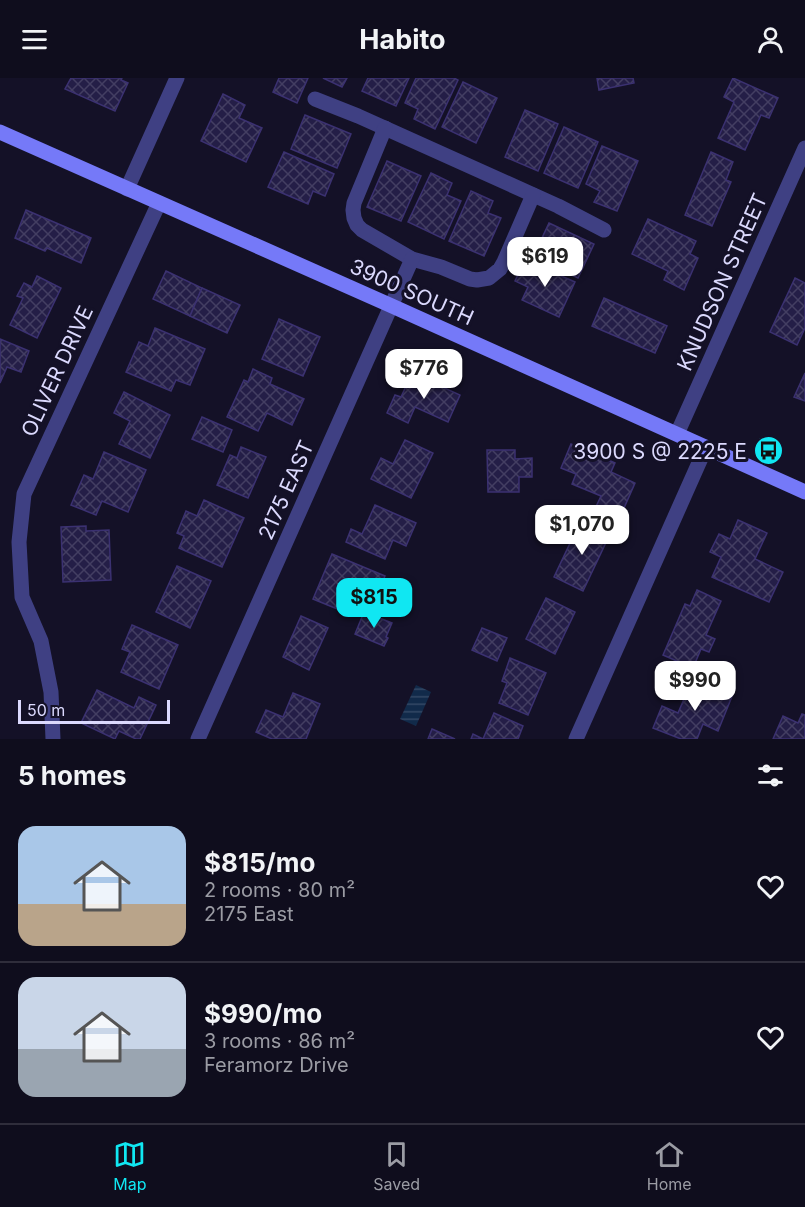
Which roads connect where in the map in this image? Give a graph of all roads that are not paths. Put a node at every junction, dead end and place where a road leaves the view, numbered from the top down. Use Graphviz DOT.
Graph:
graph roads {
  1 [pos="177,78"];
  2 [pos="315,99"];
  3 [pos="385,128"];
  4 [pos="0,132"];
  5 [pos="805,148"];
  6 [pos="127,189"];
  7 [pos="533,195"];
  8 [pos="159,203"];
  9 [pos="604,230"];
  10 [pos="412,259"];
  11 [pos="392,306"];
  12 [pos="677,434"];
  13 [pos="706,447"];
  14 [pos="805,492"];
  15 [pos="53,739"];
  16 [pos="198,739"];
  17 [pos="576,739"];
  1 -- 6 [label="street"];
  2 -- 3 [label="street"];
  3 -- 7 [label="street"];
  3 -- 10 [label="street"];
  4 -- 6 [label="main road, 3900 SOUTH"];
  5 -- 12 [label="street, KNUDSON STREET"];
  6 -- 8 [label="main road, 3900 SOUTH"];
  7 -- 9 [label="street"];
  7 -- 10 [label="street"];
  8 -- 11 [label="main road, 3900 SOUTH"];
  8 -- 15 [label="street, OLIVER DRIVE"];
  10 -- 11 [label="street, 2175 EAST"];
  11 -- 12 [label="main road, 3900 SOUTH"];
  11 -- 16 [label="street, 2175 EAST"];
  12 -- 13 [label="main road, 3900 SOUTH"];
  13 -- 14 [label="main road, 3900 SOUTH"];
  13 -- 17 [label="street"];
}
